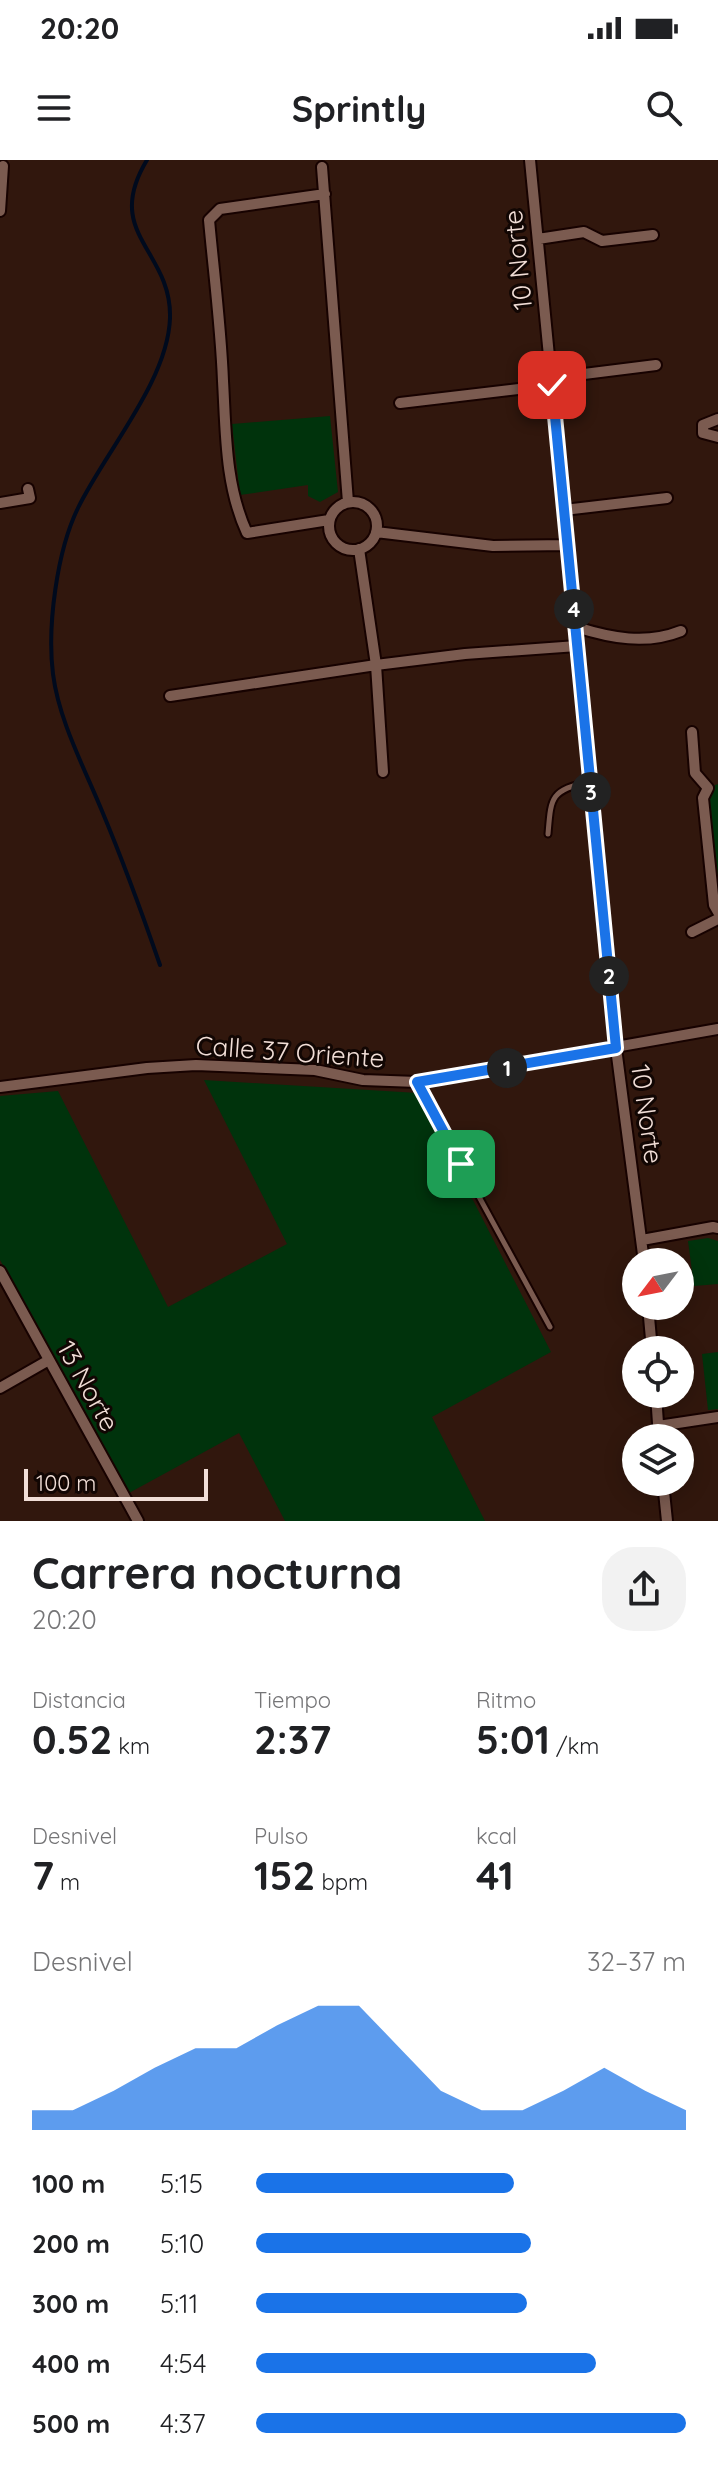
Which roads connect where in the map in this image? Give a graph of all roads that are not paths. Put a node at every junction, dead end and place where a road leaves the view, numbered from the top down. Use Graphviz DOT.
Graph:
graph roads {
  1 [pos="530,160"];
  2 [pos="3,166"];
  3 [pos="322,167"];
  4 [pos="325,194"];
  5 [pos="0,211"];
  6 [pos="653,235"];
  7 [pos="538,239"];
  8 [pos="656,365"];
  9 [pos="552,382"];
  10 [pos="400,403"];
  11 [pos="718,419"];
  12 [pos="718,437"];
  13 [pos="28,489"];
  14 [pos="667,498"];
  15 [pos="348,502"];
  16 [pos="0,503"];
  17 [pos="564,510"];
  18 [pos="329,520"];
  19 [pos="376,532"];
  20 [pos="568,545"];
  21 [pos="359,549"];
  22 [pos="576,627"];
  23 [pos="681,631"];
  24 [pos="577,646"];
  25 [pos="376,665"];
  26 [pos="170,696"];
  27 [pos="692,732"];
  28 [pos="383,772"];
  29 [pos="590,782"];
  30 [pos="713,786"];
  31 [pos="548,834"];
  32 [pos="718,912"];
  33 [pos="718,919"];
  34 [pos="692,932"];
  35 [pos="718,1029"];
  36 [pos="616,1048"];
  37 [pos="417,1082"];
  38 [pos="0,1087"];
  39 [pos="718,1228"];
  40 [pos="642,1240"];
  41 [pos="643,1248"];
  42 [pos="0,1271"];
  43 [pos="550,1327"];
  44 [pos="49,1360"];
  45 [pos="0,1388"];
  46 [pos="718,1417"];
  47 [pos="671,1424"];
  48 [pos="664,1496"];
  49 [pos="138,1521"];
  50 [pos="667,1521"];
  1 -- 7 [label="street, 10 Norte"];
  2 -- 5 [label="street"];
  3 -- 4 [label="street"];
  4 -- 15 [label="street"];
  4 -- 18 [label="street"];
  6 -- 7 [label="street"];
  7 -- 9 [label="street, 10 Norte"];
  8 -- 9 [label="street"];
  9 -- 10 [label="street"];
  9 -- 17 [label="street, 10 Norte"];
  11 -- 12 [label="street"];
  13 -- 16 [label="street"];
  14 -- 17 [label="street"];
  15 -- 18 [label="street"];
  15 -- 19 [label="street"];
  17 -- 20 [label="street, 10 Norte"];
  18 -- 21 [label="street"];
  19 -- 20 [label="street"];
  19 -- 21 [label="street"];
  20 -- 22 [label="street, 10 Norte"];
  21 -- 25 [label="street"];
  22 -- 23 [label="street"];
  22 -- 24 [label="street, 10 Norte"];
  24 -- 25 [label="street"];
  24 -- 29 [label="street, 10 Norte"];
  25 -- 26 [label="street"];
  25 -- 28 [label="street"];
  27 -- 30 [label="street"];
  29 -- 31 [label="lane"];
  29 -- 36 [label="street, 10 Norte"];
  30 -- 32 [label="street"];
  33 -- 34 [label="street"];
  35 -- 36 [label="street, Calle 37 Oriente"];
  36 -- 37 [label="street, Calle 37 Oriente"];
  36 -- 40 [label="street, 10 Norte"];
  37 -- 38 [label="street, Calle 37 Oriente"];
  37 -- 43 [label="lane"];
  39 -- 40 [label="street"];
  40 -- 41 [label="street, 10 Norte"];
  42 -- 44 [label="street, 13 Norte"];
  44 -- 45 [label="street"];
  44 -- 49 [label="street, 13 Norte"];
  46 -- 47 [label="street"];
  48 -- 50 [label="street"];
}
